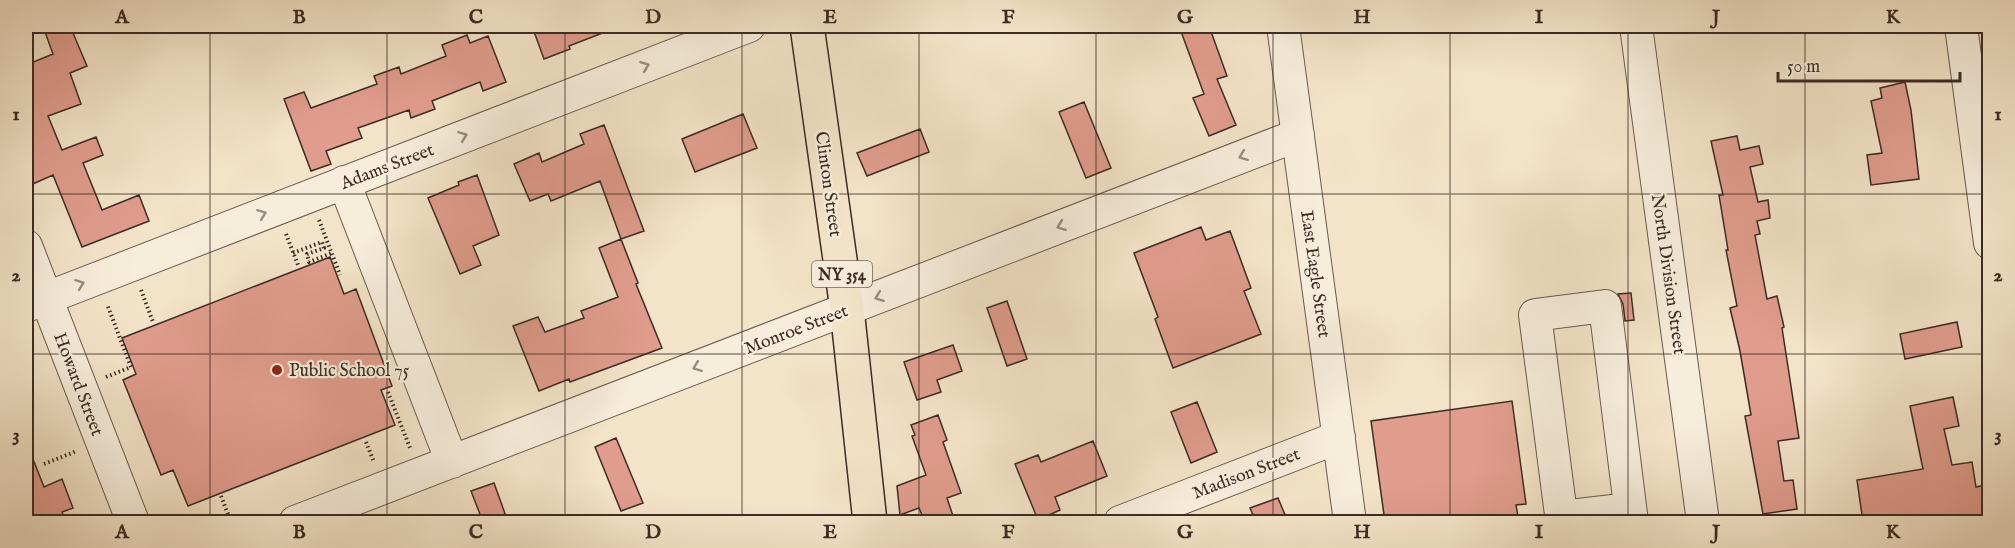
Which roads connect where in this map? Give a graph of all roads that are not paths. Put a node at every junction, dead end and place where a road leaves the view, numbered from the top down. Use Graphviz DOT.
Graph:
graph roads {
  1 [pos="749,26"];
  2 [pos="807,26"];
  3 [pos="1283,26"];
  4 [pos="1636,26"];
  5 [pos="1961,26"];
  6 [pos="1298,135"];
  7 [pos="344,182"];
  8 [pos="1989,243"];
  9 [pos="26,246"];
  10 [pos="36,302"];
  11 [pos="847,309"];
  12 [pos="1339,437"];
  13 [pos="452,462"];
  14 [pos="1631,515"];
  15 [pos="1561,520"];
  16 [pos="133,522"];
  17 [pos="295,522"];
  18 [pos="870,522"];
  19 [pos="1120,522"];
  20 [pos="1350,522"];
  21 [pos="1703,522"];
  7 -- 1 [label="street, Adams Street, one-way"];
  2 -- 11 [label="main road, Clinton Street / NY 354"];
  3 -- 6 [label="street, East Eagle Street"];
  4 -- 21 [label="street, North Division Street"];
  5 -- 8 [label="street"];
  6 -- 11 [label="street, Monroe Street, one-way"];
  6 -- 12 [label="street, East Eagle Street"];
  10 -- 7 [label="street, Adams Street, one-way"];
  7 -- 13 [label="street"];
  9 -- 10 [label="street, Howard Street"];
  10 -- 16 [label="street, Howard Street"];
  11 -- 13 [label="street, Monroe Street, one-way"];
  11 -- 18 [label="main road, Clinton Street / NY 354"];
  12 -- 19 [label="street, Madison Street"];
  12 -- 20 [label="street, East Eagle Street"];
  13 -- 17 [label="street, Monroe Street"];
  14 -- 15 [label="street"];
  14 -- 15 [label="street"];
}
